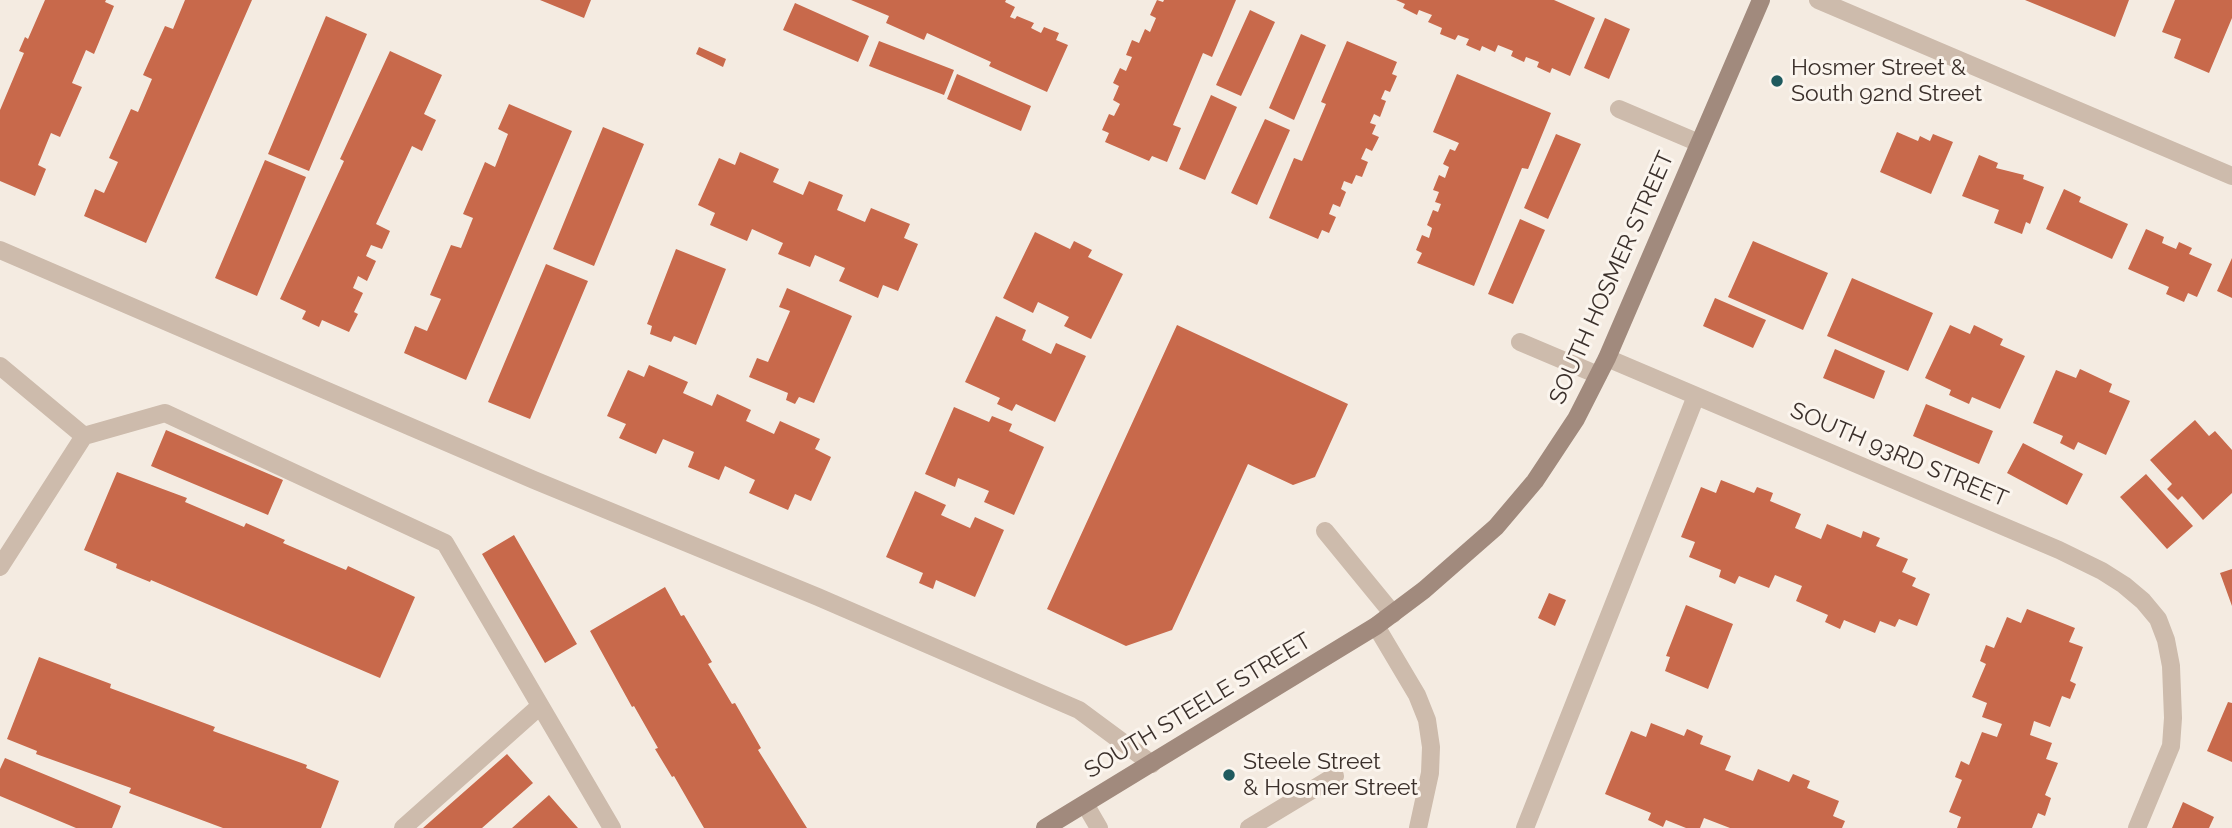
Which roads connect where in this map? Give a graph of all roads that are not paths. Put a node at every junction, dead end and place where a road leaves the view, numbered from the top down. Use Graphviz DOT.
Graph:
graph roads {
  1 [pos="1761,0"];
  2 [pos="1818,0"];
  3 [pos="1619,108"];
  4 [pos="1699,143"];
  5 [pos="2232,176"];
  6 [pos="0,250"];
  7 [pos="1520,342"];
  8 [pos="1607,358"];
  9 [pos="0,366"];
  10 [pos="1598,375"];
  11 [pos="1696,396"];
  12 [pos="84,436"];
  13 [pos="1325,530"];
  14 [pos="0,567"];
  15 [pos="1394,614"];
  16 [pos="1376,626"];
  17 [pos="540,706"];
  18 [pos="1153,764"];
  19 [pos="1335,776"];
  20 [pos="1085,804"];
  21 [pos="403,828"];
  22 [pos="612,828"];
  23 [pos="1045,828"];
  24 [pos="1099,828"];
  25 [pos="1249,828"];
  26 [pos="1418,828"];
  27 [pos="1525,828"];
  28 [pos="2137,828"];
  1 -- 4 [label="main road, SOUTH HOSMER STREET"];
  2 -- 5 [label="street"];
  3 -- 4 [label="street"];
  4 -- 8 [label="main road, SOUTH HOSMER STREET"];
  6 -- 18 [label="street"];
  7 -- 10 [label="street"];
  8 -- 10 [label="main road, SOUTH HOSMER STREET"];
  8 -- 11 [label="street, SOUTH 93RD STREET"];
  9 -- 12 [label="street"];
  10 -- 15 [label="main road, SOUTH HOSMER STREET"];
  11 -- 27 [label="street"];
  11 -- 28 [label="street, SOUTH 93RD STREET"];
  12 -- 14 [label="street"];
  12 -- 17 [label="street"];
  13 -- 15 [label="street"];
  15 -- 16 [label="main road, SOUTH HOSMER STREET"];
  16 -- 18 [label="main road, SOUTH STEELE STREET"];
  16 -- 26 [label="street"];
  17 -- 21 [label="street"];
  17 -- 22 [label="street"];
  18 -- 20 [label="main road, SOUTH STEELE STREET"];
  19 -- 25 [label="street"];
  20 -- 23 [label="main road, SOUTH STEELE STREET"];
  20 -- 24 [label="street"];
}
